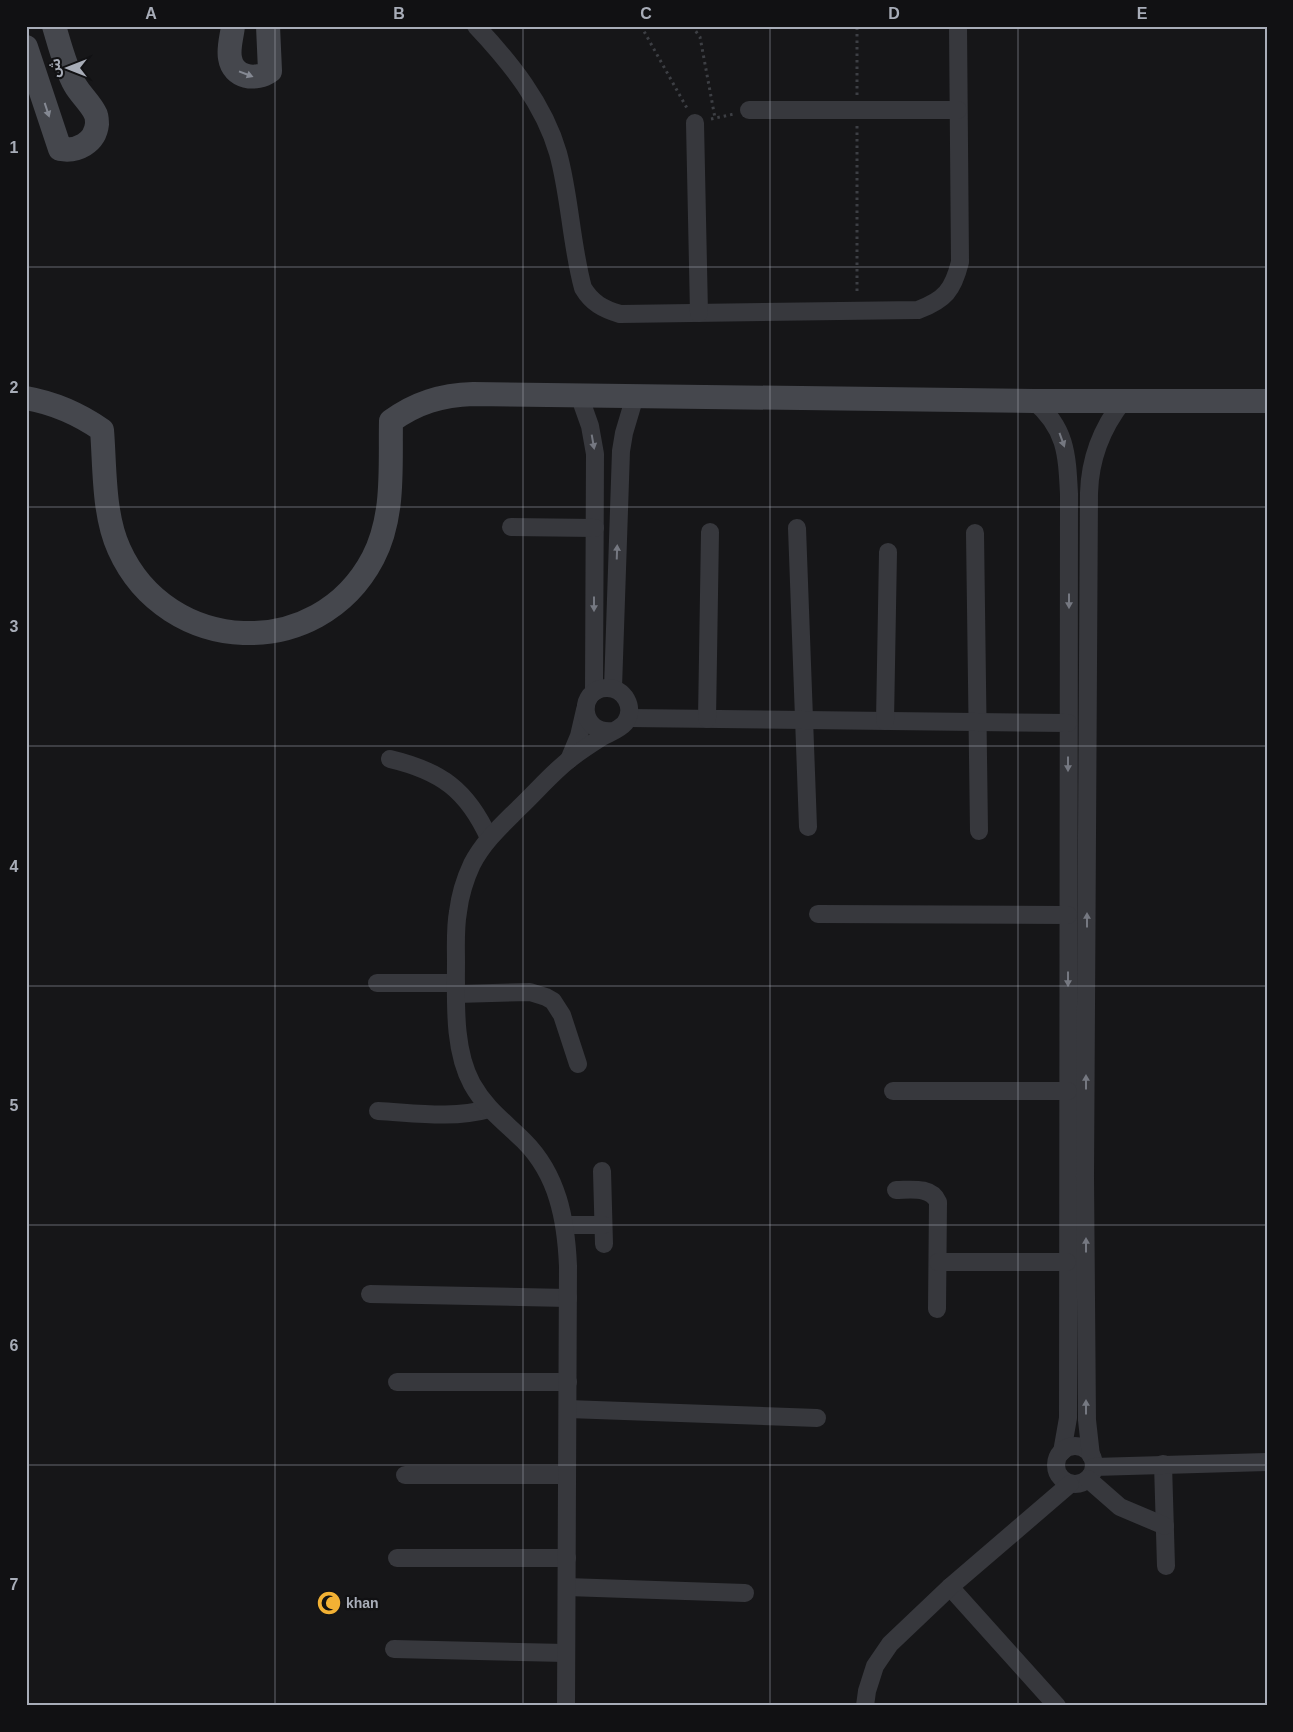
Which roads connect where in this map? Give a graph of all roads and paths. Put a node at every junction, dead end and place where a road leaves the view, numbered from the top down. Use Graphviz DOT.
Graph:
graph roads {
  1 [pos="54,26"];
  2 [pos="233,26"];
  3 [pos="268,26"];
  4 [pos="476,26"];
  5 [pos="641,26"];
  6 [pos="692,26"];
  7 [pos="857,26"];
  8 [pos="958,26"];
  9 [pos="26,47"];
  10 [pos="749,110"];
  11 [pos="856,110"];
  12 [pos="958,110"];
  13 [pos="715,118"];
  14 [pos="695,123"];
  15 [pos="856,311"];
  16 [pos="698,313"];
  17 [pos="579,395"];
  18 [pos="635,396"];
  19 [pos="26,398"];
  20 [pos="1034,401"];
  21 [pos="1123,401"];
  22 [pos="1267,401"];
  23 [pos="595,468"];
  24 [pos="620,469"];
  25 [pos="511,527"];
  26 [pos="595,528"];
  27 [pos="797,528"];
  28 [pos="710,532"];
  29 [pos="975,532"];
  30 [pos="888,552"];
  31 [pos="613,688"];
  32 [pos="594,692"];
  33 [pos="585,710"];
  34 [pos="628,718"];
  35 [pos="708,719"];
  36 [pos="804,720"];
  37 [pos="885,721"];
  38 [pos="977,722"];
  39 [pos="1068,723"];
  40 [pos="613,731"];
  41 [pos="390,759"];
  42 [pos="568,760"];
  43 [pos="1068,801"];
  44 [pos="1087,802"];
  45 [pos="808,826"];
  46 [pos="979,831"];
  47 [pos="489,838"];
  48 [pos="818,914"];
  49 [pos="1068,915"];
  50 [pos="377,983"];
  51 [pos="456,989"];
  52 [pos="578,1064"];
  53 [pos="893,1091"];
  54 [pos="1068,1091"];
  55 [pos="489,1109"];
  56 [pos="378,1111"];
  57 [pos="602,1171"];
  58 [pos="1068,1176"];
  59 [pos="1086,1177"];
  60 [pos="896,1190"];
  61 [pos="565,1225"];
  62 [pos="603,1225"];
  63 [pos="604,1244"];
  64 [pos="938,1262"];
  65 [pos="1067,1262"];
  66 [pos="370,1294"];
  67 [pos="568,1298"];
  68 [pos="937,1310"];
  69 [pos="396,1382"];
  70 [pos="568,1382"];
  71 [pos="568,1409"];
  72 [pos="817,1418"];
  73 [pos="1062,1452"];
  74 [pos="1267,1462"];
  75 [pos="1163,1464"];
  76 [pos="1091,1467"];
  77 [pos="405,1475"];
  78 [pos="567,1475"];
  79 [pos="1070,1484"];
  80 [pos="1165,1526"];
  81 [pos="397,1558"];
  82 [pos="567,1558"];
  83 [pos="1166,1566"];
  84 [pos="950,1587"];
  85 [pos="567,1588"];
  86 [pos="745,1593"];
  87 [pos="394,1650"];
  88 [pos="566,1652"];
  89 [pos="566,1706"];
  90 [pos="865,1706"];
  91 [pos="1057,1706"];
  9 -- 1 [label="street, one-way"];
  2 -- 3 [label="street, one-way"];
  4 -- 16 [label="street"];
  5 -- 14 [label="path"];
  6 -- 13 [label="path"];
  7 -- 11 [label="path"];
  8 -- 12 [label="street"];
  10 -- 11 [label="street"];
  10 -- 13 [label="path"];
  11 -- 12 [label="street"];
  11 -- 15 [label="path"];
  12 -- 15 [label="street"];
  13 -- 14 [label="path"];
  14 -- 16 [label="street"];
  15 -- 16 [label="street"];
  17 -- 18 [label="street"];
  17 -- 19 [label="street"];
  17 -- 23 [label="street, one-way"];
  18 -- 20 [label="street"];
  18 -- 24 [label="street"];
  20 -- 21 [label="street"];
  20 -- 39 [label="street, one-way"];
  21 -- 22 [label="street"];
  21 -- 44 [label="street"];
  23 -- 24 [label="street"];
  23 -- 26 [label="street"];
  31 -- 24 [label="street, one-way"];
  25 -- 26 [label="street"];
  26 -- 32 [label="street, one-way"];
  27 -- 36 [label="street"];
  28 -- 35 [label="street"];
  29 -- 38 [label="street"];
  30 -- 37 [label="street"];
  31 -- 32 [label="street"];
  31 -- 34 [label="street"];
  32 -- 33 [label="street"];
  33 -- 40 [label="street"];
  33 -- 42 [label="street"];
  34 -- 35 [label="street"];
  34 -- 40 [label="street"];
  35 -- 36 [label="street"];
  36 -- 37 [label="street"];
  36 -- 45 [label="street"];
  37 -- 38 [label="street"];
  38 -- 39 [label="street"];
  38 -- 46 [label="street"];
  39 -- 43 [label="street, one-way"];
  40 -- 42 [label="street"];
  41 -- 47 [label="street"];
  42 -- 47 [label="street"];
  43 -- 44 [label="street"];
  43 -- 49 [label="street"];
  59 -- 44 [label="street, one-way"];
  47 -- 51 [label="street"];
  48 -- 49 [label="street"];
  49 -- 54 [label="street, one-way"];
  50 -- 51 [label="street"];
  51 -- 52 [label="street"];
  51 -- 55 [label="street"];
  53 -- 54 [label="street"];
  54 -- 58 [label="street"];
  55 -- 56 [label="street"];
  55 -- 61 [label="street"];
  57 -- 62 [label="street"];
  58 -- 59 [label="street"];
  58 -- 65 [label="street"];
  76 -- 59 [label="street, one-way"];
  60 -- 64 [label="street"];
  61 -- 62 [label="street"];
  61 -- 67 [label="street"];
  62 -- 63 [label="street"];
  64 -- 65 [label="street"];
  64 -- 68 [label="street"];
  65 -- 73 [label="street"];
  66 -- 67 [label="street"];
  67 -- 70 [label="street"];
  69 -- 70 [label="street"];
  70 -- 71 [label="street"];
  71 -- 72 [label="street"];
  71 -- 78 [label="street"];
  73 -- 76 [label="street"];
  73 -- 79 [label="street"];
  74 -- 75 [label="street"];
  75 -- 76 [label="street"];
  75 -- 80 [label="street"];
  76 -- 79 [label="street"];
  76 -- 80 [label="street"];
  77 -- 78 [label="street"];
  78 -- 82 [label="street"];
  79 -- 84 [label="street"];
  80 -- 83 [label="street"];
  81 -- 82 [label="street"];
  82 -- 85 [label="street"];
  84 -- 90 [label="street"];
  84 -- 91 [label="street"];
  85 -- 86 [label="street"];
  85 -- 88 [label="street"];
  87 -- 88 [label="street"];
  88 -- 89 [label="street"];
}
